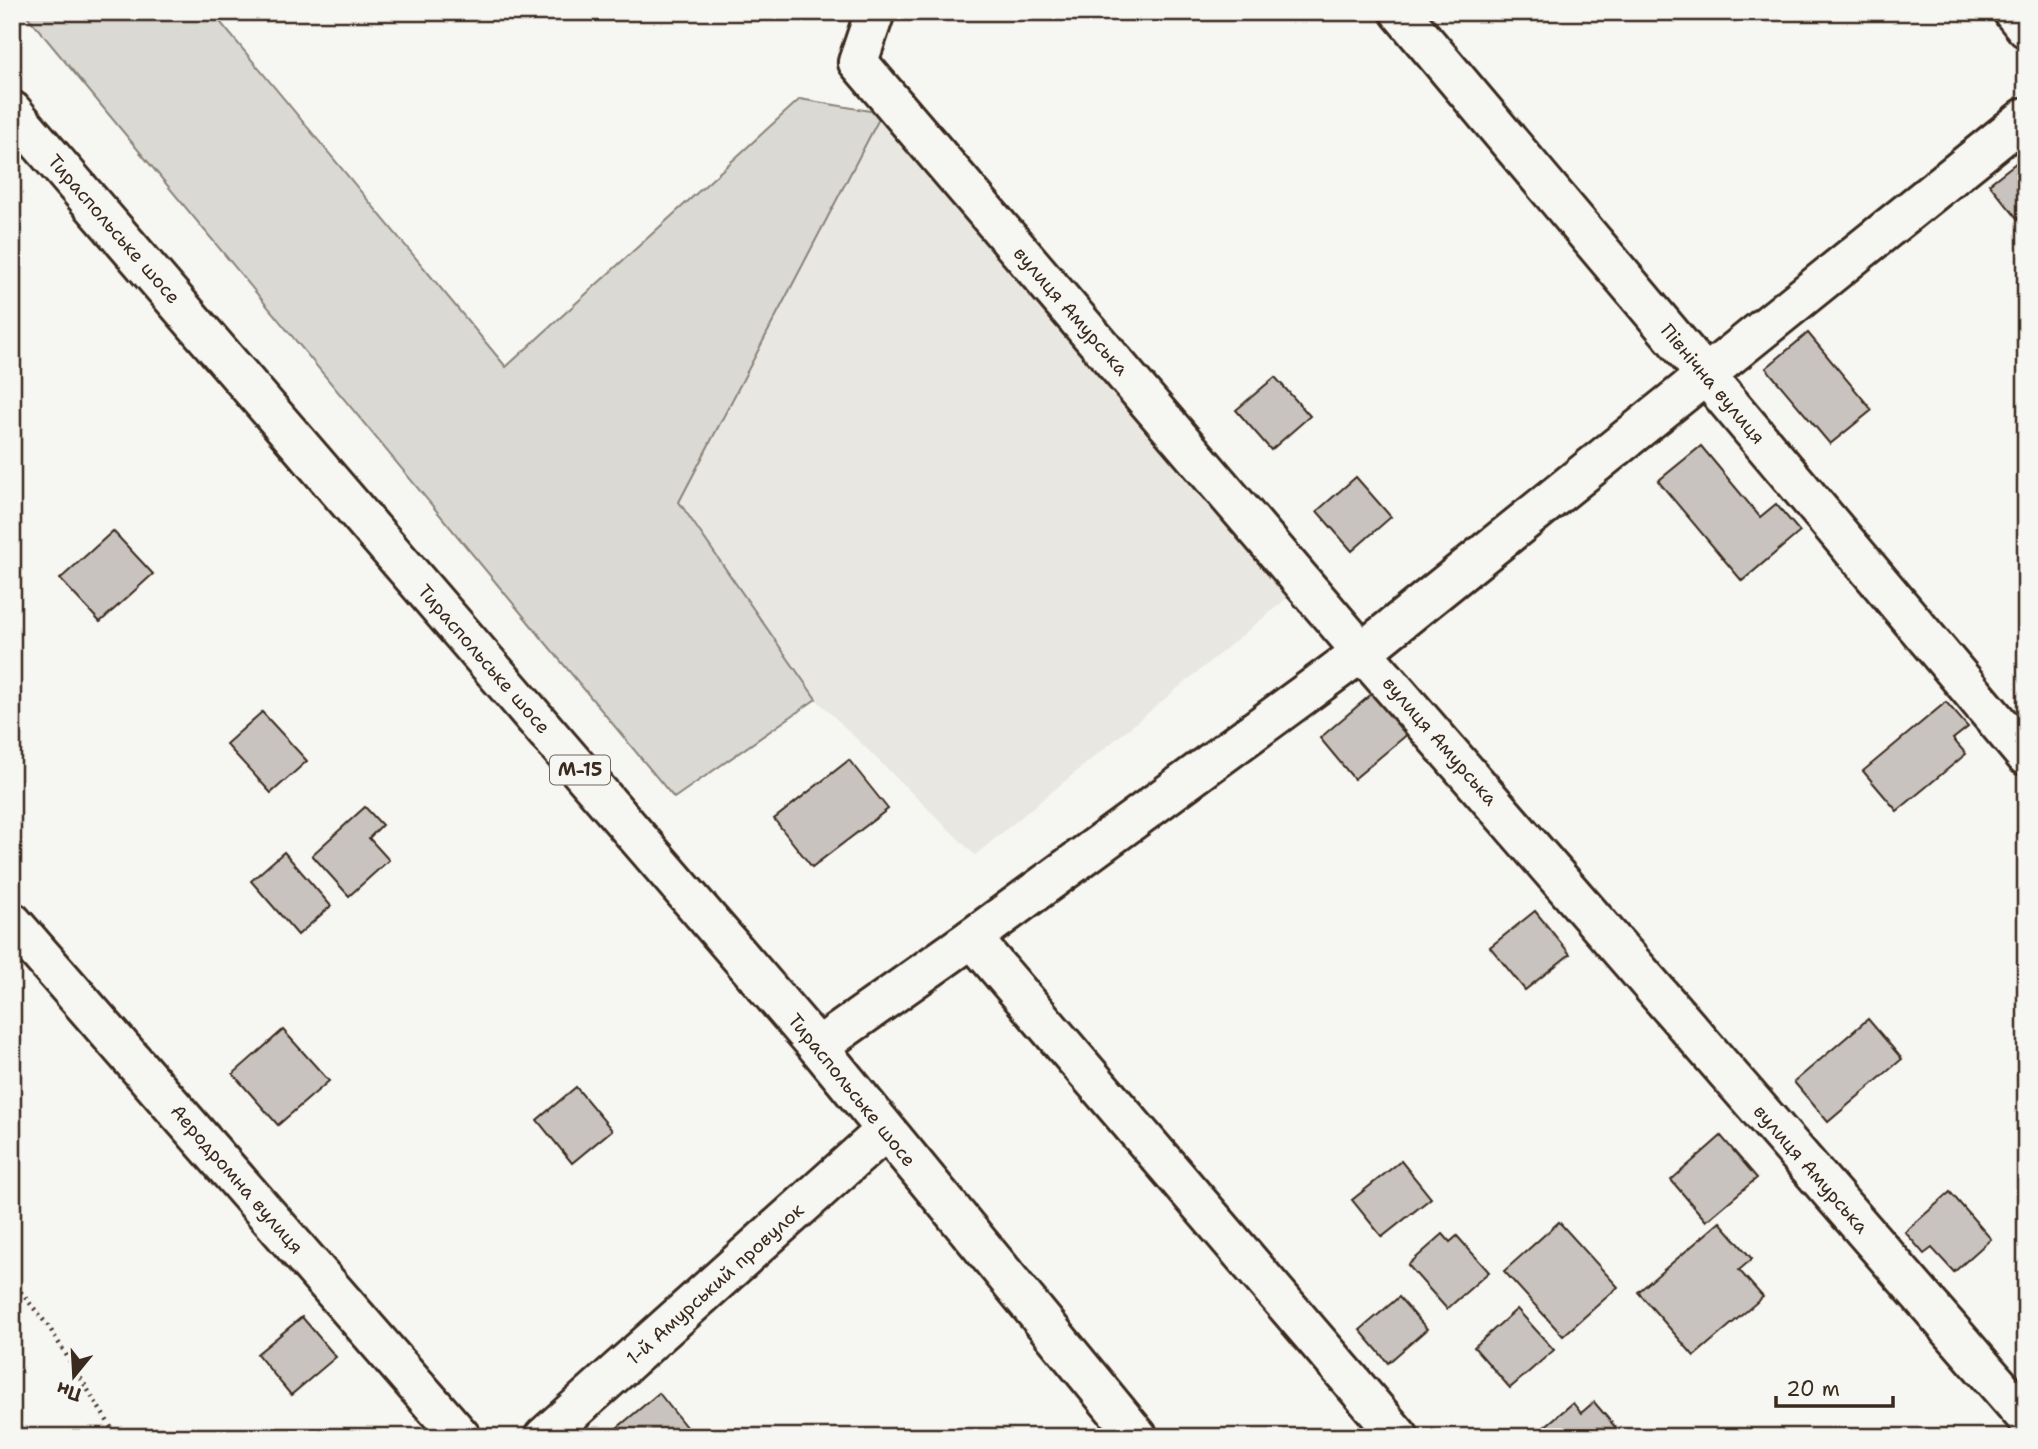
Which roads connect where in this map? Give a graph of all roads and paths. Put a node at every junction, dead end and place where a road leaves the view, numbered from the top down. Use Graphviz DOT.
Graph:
graph roads {
  1 [pos="876,12"];
  2 [pos="1400,12"];
  3 [pos="2012,12"];
  4 [pos="2026,28"];
  5 [pos="12,111"];
  6 [pos="2026,117"];
  7 [pos="1707,376"];
  8 [pos="1362,652"];
  9 [pos="2026,756"];
  10 [pos="12,922"];
  11 [pos="972,938"];
  12 [pos="818,1047"];
  13 [pos="885,1130"];
  14 [pos="12,1281"];
  15 [pos="2026,1417"];
  16 [pos="117,1437"];
  17 [pos="461,1437"];
  18 [pos="544,1437"];
  19 [pos="1139,1437"];
  20 [pos="1399,1437"];
  1 -- 8 [label="street, вулиця Амурська"];
  2 -- 7 [label="street, Північна вулиця"];
  3 -- 4 [label="street"];
  5 -- 12 [label="street, Тираспольське шосе / М-15"];
  6 -- 7 [label="street"];
  7 -- 8 [label="street"];
  7 -- 9 [label="street, Північна вулиця"];
  8 -- 11 [label="street"];
  8 -- 15 [label="street, вулиця Амурська"];
  10 -- 17 [label="street, Аеродромна вулиця"];
  11 -- 12 [label="street"];
  11 -- 20 [label="street"];
  12 -- 13 [label="street, Тираспольське шосе / М-15"];
  13 -- 18 [label="street, 1-й Амурський провулок"];
  13 -- 19 [label="street, Тираспольське шосе / М-15"];
  14 -- 16 [label="path"];
}
